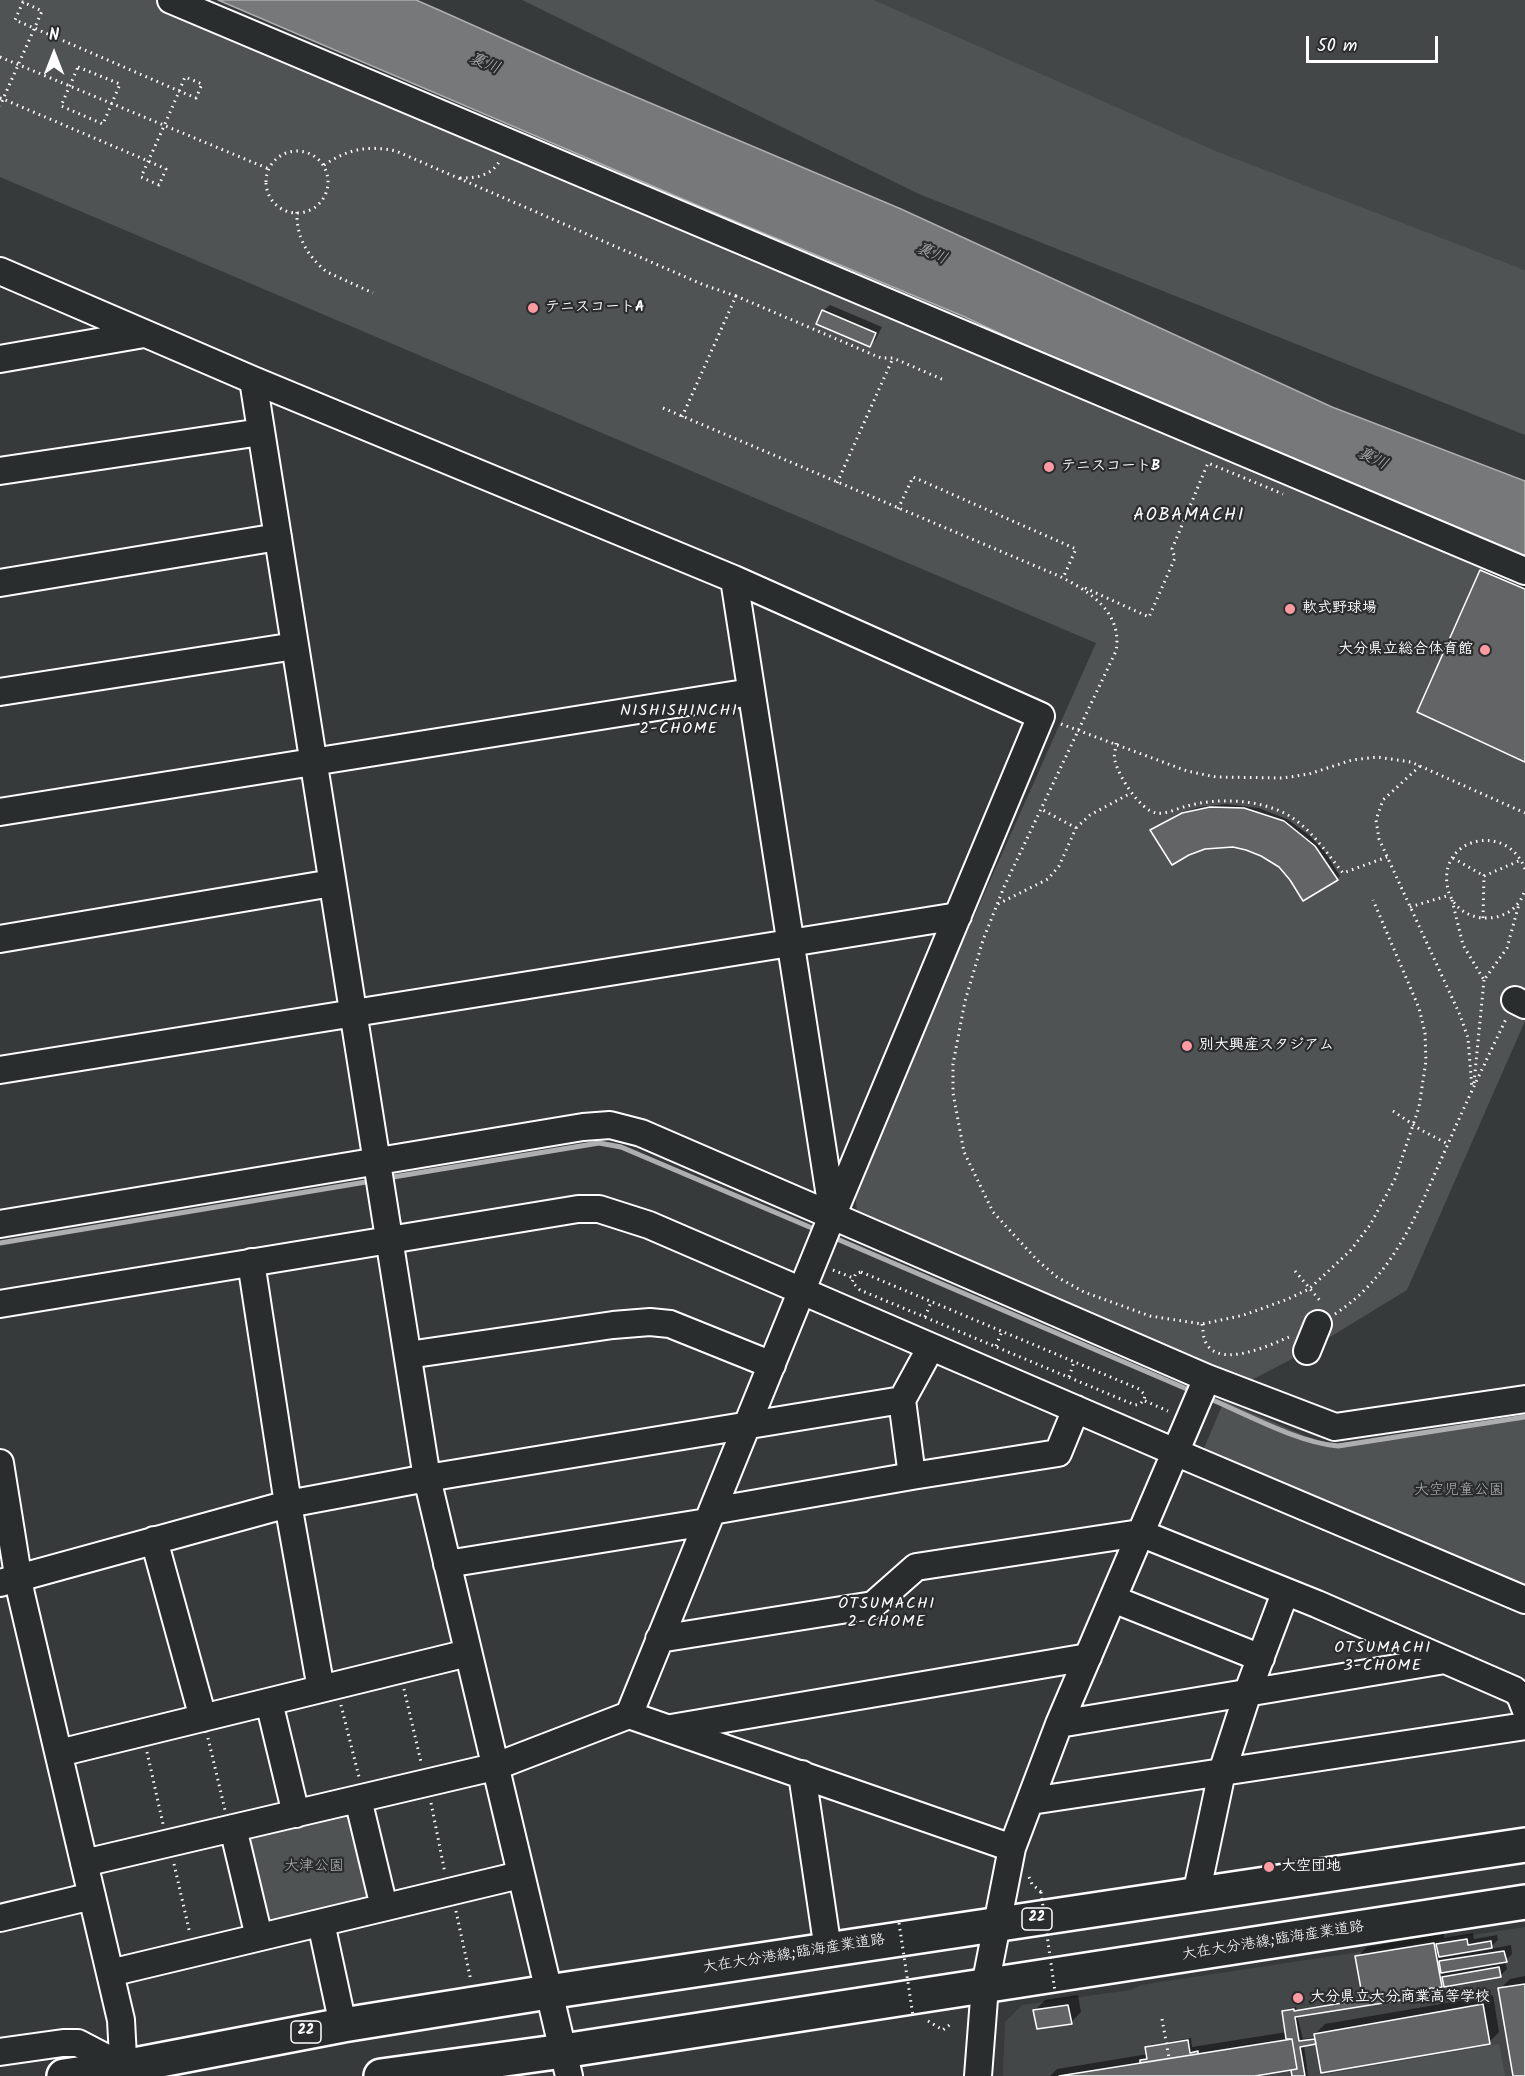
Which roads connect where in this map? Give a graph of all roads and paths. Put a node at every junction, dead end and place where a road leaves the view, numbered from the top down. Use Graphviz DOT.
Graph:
graph roads {
  1 [pos="171,0"];
  2 [pos="34,28"];
  3 [pos="0,57"];
  4 [pos="17,65"];
  5 [pos="70,86"];
  6 [pos="179,91"];
  7 [pos="1,99"];
  8 [pos="112,104"];
  9 [pos="0,105"];
  10 [pos="164,126"];
  11 [pos="506,141"];
  12 [pos="148,161"];
  13 [pos="324,165"];
  14 [pos="269,169"];
  15 [pos="458,178"];
  16 [pos="297,212"];
  17 [pos="0,271"];
  18 [pos="373,293"];
  19 [pos="736,296"];
  20 [pos="144,334"];
  21 [pos="893,358"];
  22 [pos="0,359"];
  23 [pos="253,380"];
  24 [pos="944,380"];
  25 [pos="682,417"];
  26 [pos="261,432"];
  27 [pos="1208,464"];
  28 [pos="0,471"];
  29 [pos="837,483"];
  30 [pos="898,509"];
  31 [pos="278,537"];
  32 [pos="1525,571"];
  33 [pos="734,579"];
  34 [pos="0,583"];
  35 [pos="295,646"];
  36 [pos="0,692"];
  37 [pos="751,692"];
  38 [pos="1041,716"];
  39 [pos="1116,743"];
  40 [pos="314,762"];
  41 [pos="1420,766"];
  42 [pos="1131,794"];
  43 [pos="1041,810"];
  44 [pos="0,812"];
  45 [pos="1525,813"];
  46 [pos="1076,828"];
  47 [pos="1387,857"];
  48 [pos="1453,858"];
  49 [pos="1521,860"];
  50 [pos="1525,870"];
  51 [pos="1484,876"];
  52 [pos="332,883"];
  53 [pos="1525,889"];
  54 [pos="1451,896"];
  55 [pos="1373,900"];
  56 [pos="1519,902"];
  57 [pos="998,904"];
  58 [pos="1410,907"];
  59 [pos="958,916"];
  60 [pos="1483,919"];
  61 [pos="0,939"];
  62 [pos="790,942"];
  63 [pos="1484,980"];
  64 [pos="1520,1003"];
  65 [pos="353,1013"];
  66 [pos="0,1070"];
  67 [pos="1473,1089"];
  68 [pos="1393,1111"];
  69 [pos="1414,1125"];
  70 [pos="1448,1144"];
  71 [pos="378,1173"];
  72 [pos="0,1224"];
  73 [pos="828,1228"];
  74 [pos="389,1239"];
  75 [pos="251,1262"];
  76 [pos="833,1269"];
  77 [pos="1295,1271"];
  78 [pos="853,1278"];
  79 [pos="1309,1289"];
  80 [pos="802,1291"];
  81 [pos="931,1302"];
  82 [pos="0,1304"];
  83 [pos="925,1317"];
  84 [pos="1325,1320"];
  85 [pos="1002,1331"];
  86 [pos="931,1347"];
  87 [pos="996,1347"];
  88 [pos="1307,1351"];
  89 [pos="408,1355"];
  90 [pos="1074,1362"];
  91 [pos="772,1365"];
  92 [pos="1069,1377"];
  93 [pos="1207,1378"];
  94 [pos="902,1400"];
  95 [pos="1144,1400"];
  96 [pos="1525,1400"];
  97 [pos="1076,1409"];
  98 [pos="1168,1411"];
  99 [pos="748,1424"];
  100 [pos="1175,1452"];
  101 [pos="0,1463"];
  102 [pos="912,1476"];
  103 [pos="427,1478"];
  104 [pos="288,1504"];
  105 [pos="710,1517"];
  106 [pos="1140,1533"];
  107 [pos="154,1540"];
  108 [pos="447,1564"];
  109 [pos="9,1581"];
  110 [pos="1285,1593"];
  111 [pos="1113,1599"];
  112 [pos="1525,1600"];
  113 [pos="659,1639"];
  114 [pos="468,1653"];
  115 [pos="1088,1657"];
  116 [pos="1261,1658"];
  117 [pos="1445,1660"];
  118 [pos="399,1670"];
  119 [pos="328,1687"];
  120 [pos="1248,1692"];
  121 [pos="269,1702"];
  122 [pos="1525,1708"];
  123 [pos="629,1715"];
  124 [pos="203,1718"];
  125 [pos="1059,1724"];
  126 [pos="1525,1726"];
  127 [pos="667,1729"];
  128 [pos="142,1732"];
  129 [pos="59,1753"];
  130 [pos="494,1767"];
  131 [pos="1222,1772"];
  132 [pos="802,1774"];
  133 [pos="427,1783"];
  134 [pos="361,1798"];
  135 [pos="1031,1801"];
  136 [pos="296,1814"];
  137 [pos="231,1829"];
  138 [pos="168,1843"];
  139 [pos="1525,1845"];
  140 [pos="1012,1848"];
  141 [pos="84,1863"];
  142 [pos="1029,1869"];
  143 [pos="520,1875"];
  144 [pos="451,1892"];
  145 [pos="1196,1895"];
  146 [pos="92,1896"];
  147 [pos="1525,1902"];
  148 [pos="384,1907"];
  149 [pos="0,1918"];
  150 [pos="321,1923"];
  151 [pos="899,1923"];
  152 [pos="998,1924"];
  153 [pos="259,1937"];
  154 [pos="828,1950"];
  155 [pos="195,1953"];
  156 [pos="110,1973"];
  157 [pos="472,1986"];
  158 [pos="985,1986"];
  159 [pos="548,1992"];
  160 [pos="1056,1992"];
  161 [pos="917,2015"];
  162 [pos="925,2019"];
  163 [pos="1162,2019"];
  164 [pos="952,2022"];
  165 [pos="344,2025"];
  166 [pos="0,2052"];
  167 [pos="1169,2058"];
  168 [pos="566,2064"];
  169 [pos="124,2071"];
  170 [pos="64,2076"];
  171 [pos="381,2076"];
  172 [pos="978,2076"];
  1 -- 11 [label="street"];
  2 -- 2 [label="path"];
  2 -- 4 [label="path"];
  2 -- 6 [label="path"];
  3 -- 4 [label="path"];
  4 -- 5 [label="path"];
  4 -- 7 [label="path"];
  5 -- 8 [label="path"];
  5 -- 8 [label="path"];
  5 -- 8 [label="path"];
  6 -- 6 [label="path"];
  6 -- 10 [label="path"];
  7 -- 9 [label="path"];
  7 -- 12 [label="path"];
  8 -- 10 [label="path"];
  10 -- 12 [label="path"];
  10 -- 14 [label="path"];
  11 -- 15 [label="path"];
  11 -- 32 [label="street"];
  12 -- 12 [label="path"];
  13 -- 14 [label="path"];
  13 -- 15 [label="path"];
  13 -- 16 [label="path"];
  14 -- 16 [label="path"];
  15 -- 19 [label="path"];
  16 -- 18 [label="path"];
  17 -- 20 [label="street"];
  19 -- 21 [label="path"];
  19 -- 25 [label="path"];
  20 -- 22 [label="street"];
  20 -- 23 [label="street"];
  21 -- 24 [label="path"];
  21 -- 29 [label="path"];
  23 -- 26 [label="street"];
  23 -- 33 [label="street"];
  26 -- 28 [label="street"];
  26 -- 31 [label="street"];
  27 -- 30 [label="path"];
  31 -- 34 [label="street"];
  31 -- 35 [label="street"];
  33 -- 37 [label="street"];
  33 -- 38 [label="street"];
  35 -- 36 [label="street"];
  35 -- 40 [label="street"];
  37 -- 40 [label="street"];
  37 -- 62 [label="street"];
  38 -- 39 [label="path"];
  38 -- 59 [label="street"];
  39 -- 41 [label="path"];
  39 -- 42 [label="path"];
  40 -- 44 [label="street"];
  40 -- 52 [label="street"];
  41 -- 45 [label="path"];
  41 -- 47 [label="path"];
  42 -- 46 [label="path"];
  42 -- 47 [label="path"];
  43 -- 46 [label="path"];
  46 -- 57 [label="path"];
  47 -- 58 [label="path"];
  48 -- 49 [label="path"];
  48 -- 51 [label="path"];
  48 -- 54 [label="path"];
  49 -- 50 [label="path"];
  49 -- 51 [label="path"];
  51 -- 60 [label="path"];
  52 -- 61 [label="street"];
  52 -- 65 [label="street"];
  53 -- 56 [label="path"];
  54 -- 58 [label="path"];
  54 -- 60 [label="path"];
  54 -- 63 [label="path"];
  55 -- 69 [label="path"];
  56 -- 60 [label="path"];
  56 -- 63 [label="path"];
  58 -- 67 [label="path"];
  59 -- 62 [label="street"];
  59 -- 73 [label="street"];
  62 -- 65 [label="street"];
  62 -- 73 [label="street"];
  63 -- 67 [label="path"];
  64 -- 67 [label="path"];
  65 -- 66 [label="street"];
  65 -- 71 [label="street"];
  67 -- 70 [label="path"];
  68 -- 69 [label="path"];
  69 -- 70 [label="path"];
  69 -- 79 [label="path"];
  70 -- 84 [label="path"];
  71 -- 72 [label="street"];
  71 -- 73 [label="street"];
  71 -- 74 [label="street"];
  73 -- 80 [label="street"];
  73 -- 93 [label="street"];
  74 -- 75 [label="street"];
  74 -- 80 [label="street"];
  74 -- 89 [label="street"];
  75 -- 82 [label="street"];
  75 -- 104 [label="street"];
  76 -- 78 [label="path"];
  77 -- 79 [label="path"];
  78 -- 81 [label="path"];
  78 -- 83 [label="path"];
  79 -- 84 [label="path"];
  79 -- 84 [label="path"];
  80 -- 86 [label="street"];
  80 -- 91 [label="street"];
  81 -- 83 [label="path"];
  81 -- 85 [label="path"];
  83 -- 87 [label="path"];
  84 -- 88 [label="street"];
  85 -- 87 [label="path"];
  85 -- 90 [label="path"];
  86 -- 94 [label="street"];
  86 -- 97 [label="street"];
  87 -- 92 [label="path"];
  89 -- 91 [label="street"];
  89 -- 103 [label="street"];
  90 -- 92 [label="path"];
  90 -- 95 [label="path"];
  91 -- 99 [label="street"];
  92 -- 95 [label="path"];
  93 -- 96 [label="street"];
  93 -- 100 [label="street"];
  94 -- 99 [label="street"];
  94 -- 102 [label="street"];
  95 -- 98 [label="path"];
  97 -- 100 [label="street"];
  97 -- 102 [label="street"];
  99 -- 103 [label="street"];
  99 -- 105 [label="street"];
  100 -- 106 [label="street"];
  100 -- 112 [label="street"];
  101 -- 109 [label="street"];
  102 -- 105 [label="street"];
  103 -- 104 [label="street"];
  103 -- 108 [label="street"];
  104 -- 107 [label="street"];
  104 -- 119 [label="street"];
  105 -- 108 [label="street"];
  105 -- 113 [label="street"];
  106 -- 110 [label="street"];
  106 -- 111 [label="street"];
  106 -- 113 [label="street"];
  107 -- 109 [label="street"];
  107 -- 124 [label="street"];
  108 -- 114 [label="street"];
  109 -- 129 [label="street"];
  110 -- 116 [label="street"];
  110 -- 117 [label="street"];
  111 -- 115 [label="street"];
  111 -- 116 [label="street"];
  113 -- 123 [label="street"];
  114 -- 118 [label="street"];
  114 -- 130 [label="street"];
  115 -- 125 [label="street"];
  115 -- 127 [label="street"];
  116 -- 120 [label="street"];
  117 -- 120 [label="street"];
  117 -- 122 [label="street"];
  118 -- 119 [label="street"];
  118 -- 133 [label="path"];
  119 -- 121 [label="street"];
  119 -- 134 [label="path"];
  120 -- 125 [label="street"];
  120 -- 131 [label="street"];
  121 -- 124 [label="street"];
  121 -- 136 [label="street"];
  123 -- 127 [label="street"];
  123 -- 130 [label="street"];
  124 -- 128 [label="street"];
  124 -- 137 [label="path"];
  125 -- 135 [label="street"];
  126 -- 131 [label="street"];
  127 -- 132 [label="street"];
  128 -- 129 [label="street"];
  128 -- 138 [label="path"];
  129 -- 141 [label="street"];
  130 -- 133 [label="street"];
  130 -- 143 [label="street"];
  131 -- 135 [label="street"];
  131 -- 145 [label="street"];
  132 -- 140 [label="street"];
  132 -- 154 [label="street"];
  133 -- 134 [label="street"];
  133 -- 144 [label="path"];
  134 -- 136 [label="street"];
  134 -- 148 [label="street"];
  135 -- 140 [label="street"];
  136 -- 137 [label="street"];
  137 -- 138 [label="street"];
  137 -- 153 [label="street"];
  138 -- 141 [label="street"];
  138 -- 155 [label="path"];
  139 -- 145 [label="main road, 大在大分港線;臨海産業道路 / 22"];
  140 -- 152 [label="street"];
  141 -- 146 [label="street"];
  142 -- 160 [label="path, bridge"];
  143 -- 144 [label="street"];
  143 -- 159 [label="street"];
  144 -- 148 [label="street"];
  144 -- 157 [label="path"];
  145 -- 152 [label="main road, 大在大分港線;臨海産業道路 / 22"];
  146 -- 149 [label="street"];
  146 -- 156 [label="street"];
  147 -- 158 [label="main road, 大在大分港線;臨海産業道路"];
  148 -- 150 [label="street"];
  150 -- 153 [label="street"];
  150 -- 165 [label="street"];
  151 -- 161 [label="path, bridge"];
  152 -- 154 [label="main road, 大在大分港線;臨海産業道路 / 22"];
  152 -- 158 [label="street"];
  153 -- 155 [label="street"];
  154 -- 159 [label="main road, 大在大分港線;臨海産業道路 / 22"];
  155 -- 156 [label="street"];
  156 -- 169 [label="street"];
  158 -- 168 [label="main road, 大在大分港線;臨海産業道路"];
  158 -- 172 [label="street"];
  159 -- 165 [label="main road, 大在大分港線;臨海産業道路 / 22"];
  159 -- 168 [label="street"];
  162 -- 164 [label="path"];
  163 -- 167 [label="path"];
  165 -- 169 [label="main road, 大在大分港線;臨海産業道路 / 22"];
  166 -- 169 [label="street"];
  168 -- 171 [label="main road, 大在大分港線;臨海産業道路"];
  169 -- 170 [label="main road, 大在大分港線;臨海産業道路 / 22"];
}
